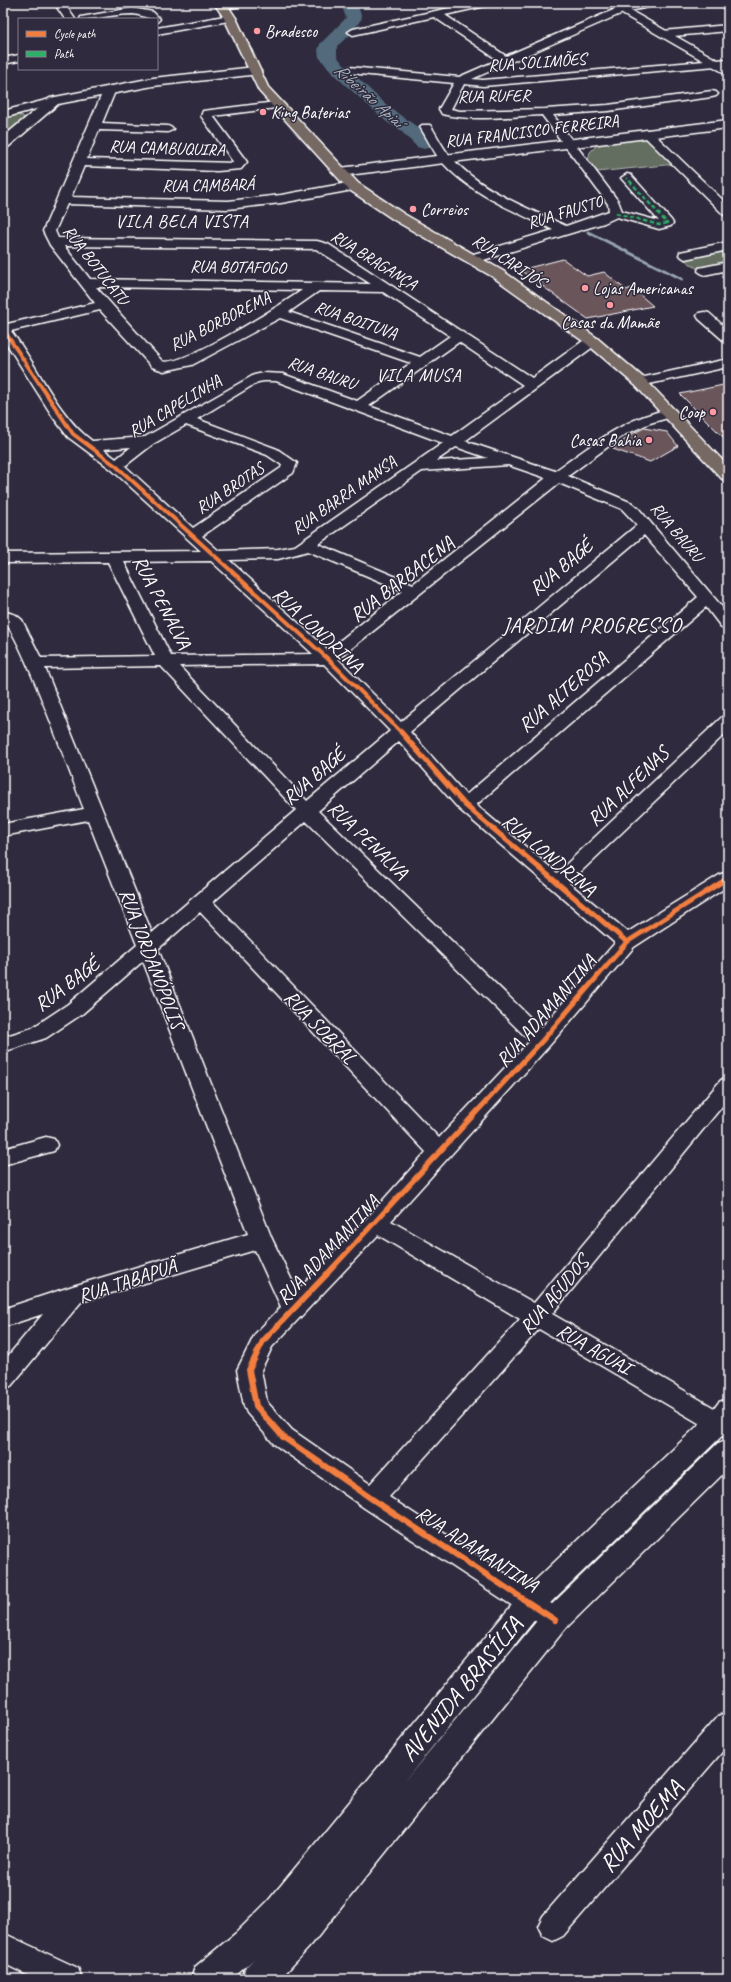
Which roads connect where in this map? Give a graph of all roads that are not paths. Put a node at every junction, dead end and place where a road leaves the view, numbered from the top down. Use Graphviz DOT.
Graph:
graph roads {
  1 [pos="59,3"];
  2 [pos="240,3"];
  3 [pos="486,3"];
  4 [pos="609,3"];
  5 [pos="654,3"];
  6 [pos="221,4"];
  7 [pos="622,10"];
  8 [pos="436,14"];
  9 [pos="69,18"];
  10 [pos="91,18"];
  11 [pos="154,18"];
  12 [pos="230,18"];
  13 [pos="728,28"];
  14 [pos="161,31"];
  15 [pos="353,32"];
  16 [pos="663,34"];
  17 [pos="18,58"];
  18 [pos="504,60"];
  19 [pos="3,61"];
  20 [pos="728,62"];
  21 [pos="715,64"];
  22 [pos="349,70"];
  23 [pos="728,71"];
  24 [pos="255,72"];
  25 [pos="460,82"];
  26 [pos="110,89"];
  27 [pos="712,94"];
  28 [pos="54,101"];
  29 [pos="276,105"];
  30 [pos="545,112"];
  31 [pos="3,115"];
  32 [pos="728,124"];
  33 [pos="96,126"];
  34 [pos="426,127"];
  35 [pos="168,129"];
  36 [pos="647,133"];
  37 [pos="569,143"];
  38 [pos="3,144"];
  39 [pos="446,158"];
  40 [pos="80,162"];
  41 [pos="340,172"];
  42 [pos="627,178"];
  43 [pos="353,186"];
  44 [pos="62,200"];
  45 [pos="728,212"];
  46 [pos="616,213"];
  47 [pos="565,231"];
  48 [pos="54,242"];
  49 [pos="728,246"];
  50 [pos="685,255"];
  51 [pos="472,259"];
  52 [pos="728,266"];
  53 [pos="704,272"];
  54 [pos="88,283"];
  55 [pos="317,286"];
  56 [pos="387,288"];
  57 [pos="103,305"];
  58 [pos="279,313"];
  59 [pos="704,316"];
  60 [pos="3,329"];
  61 [pos="459,336"];
  62 [pos="728,337"];
  63 [pos="592,341"];
  64 [pos="421,362"];
  65 [pos="728,363"];
  66 [pos="156,364"];
  67 [pos="254,379"];
  68 [pos="640,382"];
  69 [pos="531,384"];
  70 [pos="359,406"];
  71 [pos="670,413"];
  72 [pos="187,420"];
  73 [pos="148,441"];
  74 [pos="454,442"];
  75 [pos="88,446"];
  76 [pos="512,462"];
  77 [pos="116,466"];
  78 [pos="417,467"];
  79 [pos="728,476"];
  80 [pos="557,477"];
  81 [pos="645,526"];
  82 [pos="192,536"];
  83 [pos="307,546"];
  84 [pos="214,556"];
  85 [pos="3,558"];
  86 [pos="114,558"];
  87 [pos="414,590"];
  88 [pos="707,596"];
  89 [pos="3,616"];
  90 [pos="728,625"];
  91 [pos="328,659"];
  92 [pos="166,662"];
  93 [pos="35,663"];
  94 [pos="728,721"];
  95 [pos="400,731"];
  96 [pos="465,805"];
  97 [pos="307,811"];
  98 [pos="94,813"];
  99 [pos="3,830"];
  100 [pos="728,878"];
  101 [pos="558,883"];
  102 [pos="201,902"];
  103 [pos="627,942"];
  104 [pos="148,948"];
  105 [pos="542,1041"];
  106 [pos="3,1045"];
  107 [pos="728,1085"];
  108 [pos="46,1145"];
  109 [pos="439,1152"];
  110 [pos="3,1157"];
  111 [pos="376,1223"];
  112 [pos="262,1239"];
  113 [pos="73,1295"];
  114 [pos="294,1309"];
  115 [pos="537,1316"];
  116 [pos="3,1318"];
  117 [pos="3,1379"];
  118 [pos="725,1420"];
  119 [pos="728,1451"];
  120 [pos="372,1499"];
  121 [pos="531,1603"];
  122 [pos="555,1620"];
  123 [pos="728,1725"];
  124 [pos="553,1926"];
  125 [pos="3,1948"];
  126 [pos="67,1979"];
  127 [pos="207,1979"];
  128 [pos="258,1979"];
  1 -- 9 [label="street"];
  2 -- 6 [label="street"];
  3 -- 8 [label="street"];
  4 -- 7 [label="street"];
  5 -- 7 [label="street"];
  6 -- 12 [label="main road, RUA CARIJÓS"];
  7 -- 16 [label="street"];
  7 -- 18 [label="street"];
  8 -- 15 [label="street"];
  8 -- 18 [label="street"];
  10 -- 11 [label="street"];
  12 -- 14 [label="street"];
  12 -- 24 [label="main road, RUA CARIJÓS"];
  13 -- 16 [label="street"];
  16 -- 21 [label="street"];
  17 -- 19 [label="street"];
  18 -- 25 [label="street"];
  20 -- 21 [label="street, RUA SOLIMÕES"];
  21 -- 23 [label="street"];
  21 -- 25 [label="street, RUA SOLIMÕES"];
  22 -- 25 [label="street, RUA SOLIMÕES"];
  24 -- 26 [label="street"];
  24 -- 29 [label="main road, RUA CARIJÓS"];
  25 -- 30 [label="street, RUA RUFER"];
  26 -- 28 [label="street"];
  26 -- 33 [label="street, RUA BOTUCATU"];
  27 -- 30 [label="street, RUA RUFER"];
  28 -- 31 [label="street"];
  28 -- 38 [label="street"];
  29 -- 40 [label="street, RUA CAMBUQUIRA"];
  29 -- 41 [label="main road, RUA CARIJÓS"];
  30 -- 37 [label="street, RUA FAUSTO"];
  32 -- 36 [label="street, RUA FRANCISCO FERREIRA"];
  33 -- 35 [label="street"];
  33 -- 40 [label="street, RUA BOTUCATU"];
  34 -- 39 [label="street"];
  36 -- 37 [label="street, RUA FRANCISCO FERREIRA"];
  36 -- 45 [label="street"];
  37 -- 39 [label="street, RUA FRANCISCO FERREIRA"];
  37 -- 46 [label="street, RUA FAUSTO"];
  39 -- 41 [label="street, RUA FRANCISCO FERREIRA"];
  39 -- 47 [label="street"];
  40 -- 44 [label="street, RUA BOTUCATU"];
  41 -- 43 [label="main road, RUA CARIJÓS"];
  42 -- 46 [label="street"];
  43 -- 44 [label="street, RUA CAMBARÁ"];
  43 -- 51 [label="main road, RUA CARIJÓS"];
  44 -- 48 [label="street, RUA BOTUCATU"];
  46 -- 47 [label="street, RUA FAUSTO"];
  47 -- 51 [label="street, RUA FAUSTO"];
  48 -- 54 [label="street, RUA BOTUCATU"];
  48 -- 56 [label="street, RUA BRAGANÇA"];
  49 -- 50 [label="street"];
  51 -- 63 [label="main road, RUA CARIJÓS"];
  52 -- 53 [label="street"];
  54 -- 55 [label="street, RUA BOTAFOGO"];
  54 -- 57 [label="street, RUA BOTUCATU"];
  55 -- 56 [label="street, RUA BOTAFOGO"];
  55 -- 58 [label="street, RUA BORBOREMA"];
  56 -- 61 [label="street, RUA BRAGANÇA"];
  57 -- 60 [label="street"];
  57 -- 66 [label="street, RUA BOTUCATU"];
  58 -- 64 [label="street, RUA BOITUVA"];
  58 -- 66 [label="street, RUA BORBOREMA"];
  59 -- 62 [label="street"];
  60 -- 75 [label="street, RUA LONDRINA"];
  61 -- 64 [label="street"];
  61 -- 69 [label="street, RUA BRAGANÇA"];
  63 -- 68 [label="main road, RUA CARIJÓS"];
  63 -- 69 [label="street, RUA BARRA MANSA"];
  64 -- 70 [label="street"];
  65 -- 68 [label="street"];
  67 -- 70 [label="street, RUA BAURU"];
  67 -- 72 [label="street, RUA CAPELINHA"];
  68 -- 71 [label="main road, RUA CARIJÓS"];
  69 -- 74 [label="street, RUA BARRA MANSA"];
  70 -- 74 [label="street, RUA BAURU"];
  71 -- 79 [label="main road, RUA CARIJÓS"];
  71 -- 80 [label="street, RUA BARBACENA"];
  72 -- 73 [label="street, RUA CAPELINHA"];
  72 -- 82 [label="street, RUA BROTAS"];
  73 -- 75 [label="street"];
  73 -- 77 [label="street, RUA CAPELINHA"];
  74 -- 76 [label="street, RUA BAURU"];
  74 -- 78 [label="street, RUA BARRA MANSA"];
  75 -- 77 [label="street, RUA LONDRINA"];
  76 -- 78 [label="street, RUA BAURU"];
  76 -- 80 [label="street, RUA BAURU"];
  77 -- 82 [label="street, RUA LONDRINA"];
  78 -- 83 [label="street, RUA BARRA MANSA"];
  80 -- 81 [label="street, RUA BAURU"];
  80 -- 87 [label="street, RUA BARBACENA"];
  81 -- 88 [label="street, RUA BAURU"];
  81 -- 95 [label="street, RUA BAGÉ"];
  82 -- 84 [label="street, RUA LONDRINA"];
  83 -- 84 [label="street, RUA BARRA MANSA"];
  83 -- 87 [label="street"];
  84 -- 86 [label="street, RUA BARRA MANSA"];
  84 -- 91 [label="street, RUA LONDRINA"];
  85 -- 86 [label="street, RUA BARRA MANSA"];
  86 -- 92 [label="street, RUA PENALVA"];
  87 -- 91 [label="street, RUA BARBACENA"];
  88 -- 90 [label="street, RUA BAURU"];
  88 -- 96 [label="street, RUA ALTEROSA"];
  89 -- 93 [label="street, RUA JORDANÓPOLIS"];
  91 -- 92 [label="street"];
  91 -- 95 [label="street, RUA LONDRINA"];
  92 -- 93 [label="street"];
  92 -- 97 [label="street, RUA PENALVA"];
  93 -- 98 [label="street, RUA JORDANÓPOLIS"];
  94 -- 101 [label="street, RUA ALFENAS"];
  95 -- 96 [label="street, RUA LONDRINA"];
  95 -- 97 [label="street, RUA BAGÉ"];
  96 -- 101 [label="street, RUA LONDRINA"];
  97 -- 102 [label="street, RUA BAGÉ"];
  97 -- 105 [label="street, RUA PENALVA"];
  98 -- 99 [label="street"];
  98 -- 104 [label="street, RUA JORDANÓPOLIS"];
  100 -- 103 [label="street, RUA ADAMANTINA"];
  101 -- 103 [label="street, RUA LONDRINA"];
  102 -- 104 [label="street, RUA BAGÉ"];
  102 -- 109 [label="street, RUA SOBRAL"];
  103 -- 105 [label="street, RUA ADAMANTINA"];
  104 -- 106 [label="street, RUA BAGÉ"];
  104 -- 112 [label="street, RUA JORDANÓPOLIS"];
  105 -- 109 [label="street, RUA ADAMANTINA"];
  107 -- 115 [label="street, RUA AGUDOS"];
  108 -- 110 [label="street"];
  109 -- 111 [label="street, RUA ADAMANTINA"];
  111 -- 114 [label="street, RUA ADAMANTINA"];
  111 -- 115 [label="street, RUA AGUAI"];
  112 -- 113 [label="street, RUA TABAPUÃ"];
  112 -- 114 [label="street, RUA JORDANÓPOLIS"];
  113 -- 116 [label="street"];
  113 -- 117 [label="street, RUA TABAPUÃ"];
  114 -- 120 [label="street, RUA ADAMANTINA"];
  115 -- 118 [label="street, RUA AGUAI"];
  115 -- 120 [label="street, RUA AGUDOS"];
  118 -- 121 [label="street, AVENIDA BRASÍLIA"];
  119 -- 122 [label="street, AVENIDA BRASÍLIA"];
  120 -- 121 [label="street, RUA ADAMANTINA"];
  121 -- 122 [label="street, RUA ADAMANTINA"];
  121 -- 127 [label="street, AVENIDA BRASÍLIA"];
  122 -- 128 [label="street, AVENIDA BRASÍLIA"];
  123 -- 124 [label="street, RUA MOEMA"];
  125 -- 126 [label="street"];
}
